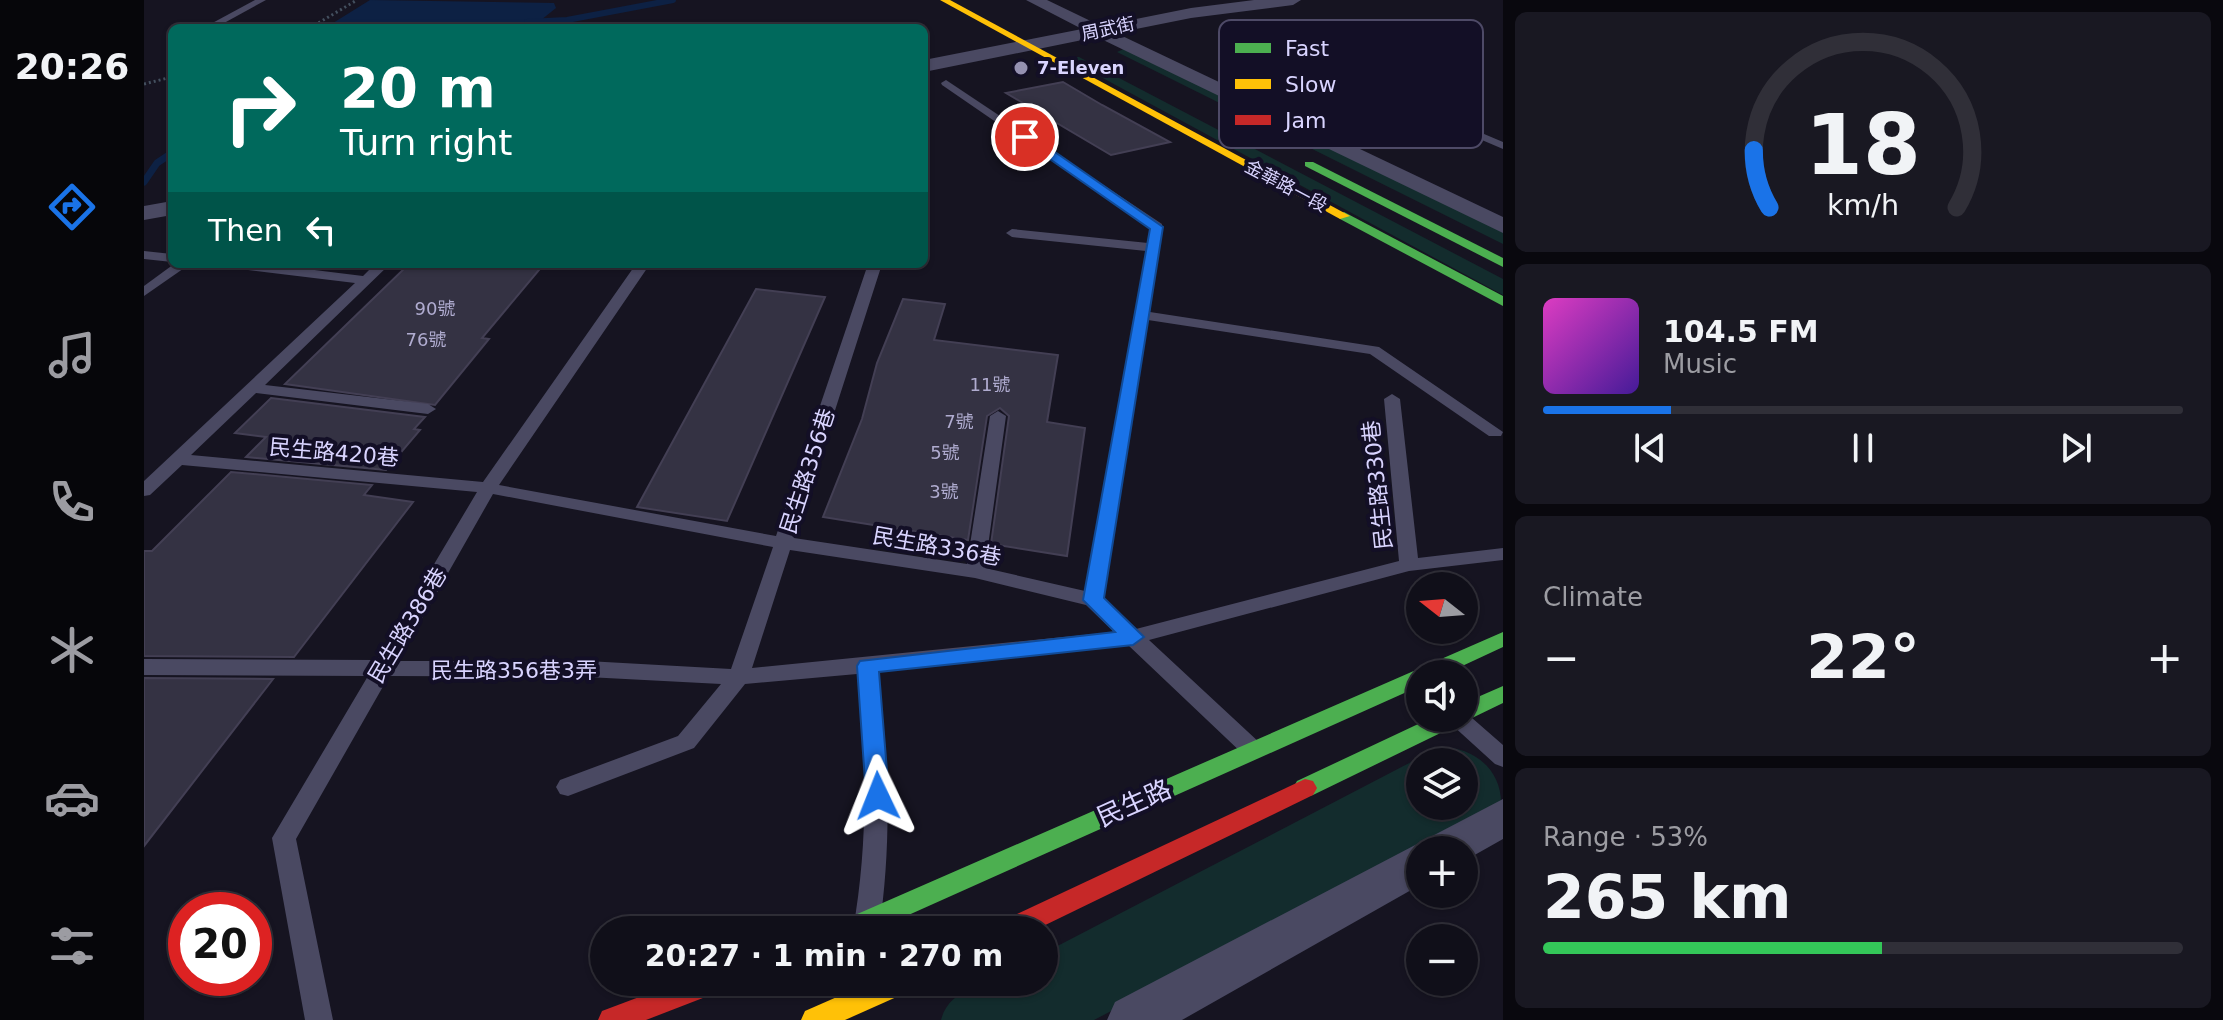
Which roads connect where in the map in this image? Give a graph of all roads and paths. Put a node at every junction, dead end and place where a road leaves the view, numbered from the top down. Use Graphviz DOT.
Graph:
graph roads {
  1 [pos="262,0"];
  2 [pos="357,0"];
  3 [pos="944,0"];
  4 [pos="1034,0"];
  5 [pos="1293,0"];
  6 [pos="216,24"];
  7 [pos="317,24"];
  8 [pos="1040,25"];
  9 [pos="1102,32"];
  10 [pos="1066,38"];
  11 [pos="1031,46"];
  12 [pos="1093,52"];
  13 [pos="928,65"];
  14 [pos="168,78"];
  15 [pos="946,83"];
  16 [pos="144,84"];
  17 [pos="1219,88"];
  18 [pos="1483,137"];
  19 [pos="1503,146"];
  20 [pos="1219,148"];
  21 [pos="1219,148"];
  22 [pos="1342,148"];
  23 [pos="1294,157"];
  24 [pos="168,209"];
  25 [pos="144,213"];
  26 [pos="1503,226"];
  27 [pos="1012,233"];
  28 [pos="1153,248"];
  29 [pos="144,255"];
  30 [pos="168,258"];
  31 [pos="1503,263"];
  32 [pos="177,268"];
  33 [pos="265,268"];
  34 [pos="378,268"];
  35 [pos="640,268"];
  36 [pos="874,268"];
  37 [pos="365,280"];
  38 [pos="144,292"];
  39 [pos="1503,302"];
  40 [pos="1141,315"];
  41 [pos="250,388"];
  42 [pos="1392,399"];
  43 [pos="428,409"];
  44 [pos="998,416"];
  45 [pos="1495,432"];
  46 [pos="176,459"];
  47 [pos="488,488"];
  48 [pos="144,491"];
  49 [pos="784,543"];
  50 [pos="1503,554"];
  51 [pos="1409,565"];
  52 [pos="975,572"];
  53 [pos="1093,600"];
  54 [pos="1133,637"];
  55 [pos="1503,639"];
  56 [pos="1459,660"];
  57 [pos="867,666"];
  58 [pos="144,667"];
  59 [pos="379,670"];
  60 [pos="739,677"];
  61 [pos="1406,685"];
  62 [pos="1503,694"];
  63 [pos="1478,706"];
  64 [pos="1422,732"];
  65 [pos="1474,732"];
  66 [pos="1253,750"];
  67 [pos="1503,758"];
  68 [pos="568,787"];
  69 [pos="1503,817"];
  70 [pos="1468,836"];
  71 [pos="1406,870"];
  72 [pos="862,916"];
  73 [pos="886,916"];
  74 [pos="1038,916"];
  75 [pos="675,996"];
  76 [pos="852,1003"];
  77 [pos="319,1020"];
  78 [pos="612,1020"];
  79 [pos="815,1020"];
  80 [pos="1133,1020"];
  1 -- 6 [label="lane"];
  2 -- 7 [label="path"];
  3 -- 11 [label="street, 金華路一段"];
  4 -- 9 [label="street"];
  5 -- 9 [label="street, 周武街"];
  8 -- 10 [label="street"];
  9 -- 10 [label="street, 周武街"];
  9 -- 17 [label="street"];
  10 -- 11 [label="street, 周武街"];
  10 -- 12 [label="street"];
  11 -- 13 [label="street, 周武街"];
  11 -- 20 [label="street, 金華路一段"];
  14 -- 16 [label="path"];
  15 -- 28 [label="lane"];
  18 -- 19 [label="lane"];
  21 -- 39 [label="street, 金華路一段"];
  22 -- 26 [label="street"];
  23 -- 31 [label="street, 金華路一段"];
  24 -- 25 [label="street"];
  27 -- 28 [label="lane"];
  28 -- 40 [label="lane"];
  29 -- 30 [label="lane"];
  32 -- 38 [label="lane"];
  33 -- 37 [label="lane"];
  34 -- 37 [label="lane"];
  35 -- 47 [label="lane, 民生路386巷"];
  36 -- 49 [label="lane, 民生路356巷"];
  37 -- 41 [label="lane"];
  40 -- 45 [label="lane"];
  40 -- 53 [label="lane"];
  41 -- 43 [label="lane"];
  41 -- 46 [label="lane"];
  42 -- 51 [label="lane, 民生路330巷"];
  44 -- 52 [label="lane"];
  46 -- 47 [label="lane, 民生路420巷"];
  46 -- 48 [label="lane"];
  47 -- 49 [label="lane, 民生路336巷"];
  47 -- 59 [label="lane, 民生路386巷"];
  49 -- 52 [label="lane, 民生路336巷"];
  49 -- 60 [label="lane, 民生路356巷"];
  50 -- 51 [label="lane"];
  51 -- 54 [label="lane"];
  52 -- 53 [label="lane, 民生路336巷"];
  53 -- 54 [label="lane"];
  54 -- 57 [label="lane"];
  54 -- 66 [label="lane"];
  55 -- 56 [label="street, 民生路"];
  57 -- 60 [label="lane"];
  57 -- 72 [label="lane"];
  58 -- 59 [label="lane, 民生路356巷3弄"];
  59 -- 60 [label="lane, 民生路356巷3弄"];
  59 -- 77 [label="lane, 民生路386巷"];
  60 -- 68 [label="lane, 民生路356巷"];
  61 -- 66 [label="street, 民生路"];
  62 -- 63 [label="street"];
  64 -- 74 [label="street"];
  65 -- 67 [label="lane"];
  66 -- 73 [label="street, 民生路"];
  69 -- 70 [label="street"];
  71 -- 80 [label="street"];
  75 -- 78 [label="street"];
  76 -- 79 [label="street"];
}
